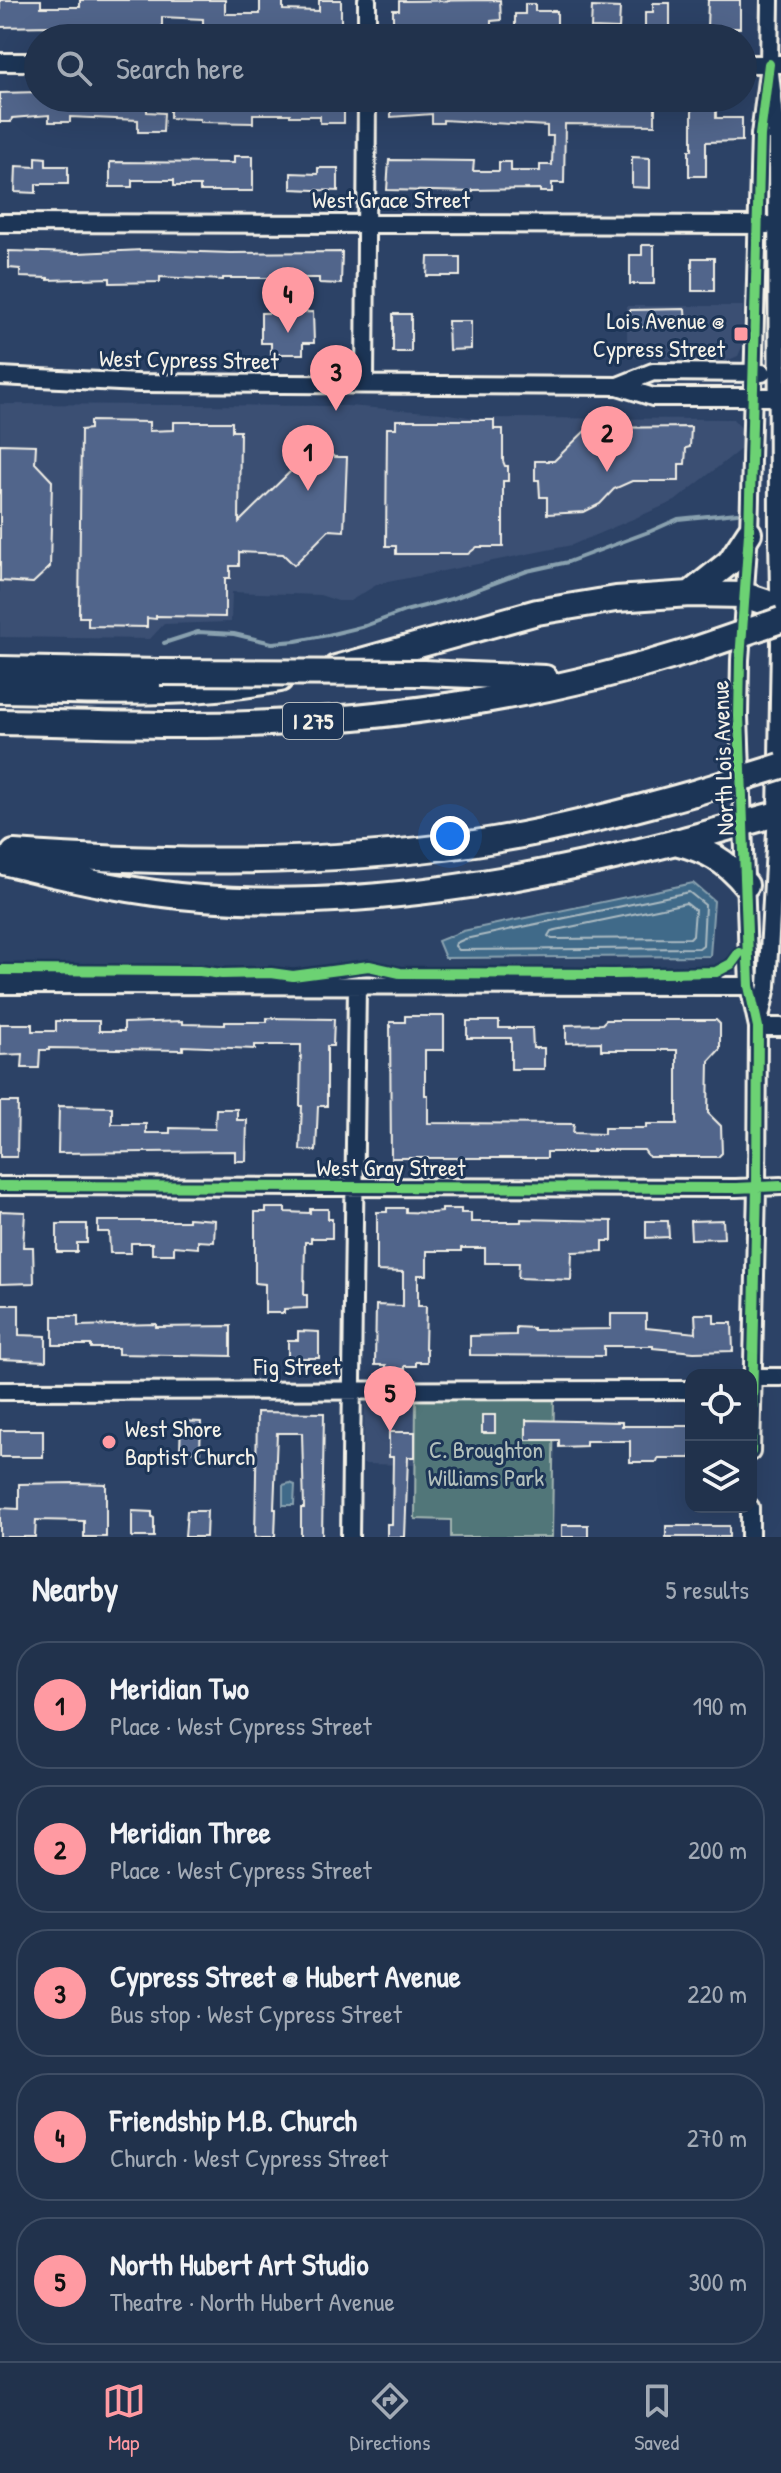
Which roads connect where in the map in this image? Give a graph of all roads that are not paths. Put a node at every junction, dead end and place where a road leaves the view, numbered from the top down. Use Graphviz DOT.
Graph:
graph roads {
  1 [pos="367,0"];
  2 [pos="770,0"];
  3 [pos="367,24"];
  4 [pos="0,62"];
  5 [pos="24,62"];
  6 [pos="775,64"];
  7 [pos="367,112"];
  8 [pos="0,223"];
  9 [pos="366,223"];
  10 [pos="757,225"];
  11 [pos="780,225"];
  12 [pos="754,373"];
  13 [pos="780,373"];
  14 [pos="0,376"];
  15 [pos="365,384"];
  16 [pos="618,386"];
  17 [pos="753,397"];
  18 [pos="779,397"];
  19 [pos="749,533"];
  20 [pos="690,594"];
  21 [pos="744,595"];
  22 [pos="780,619"];
  23 [pos="0,669"];
  24 [pos="611,674"];
  25 [pos="0,690"];
  26 [pos="0,722"];
  27 [pos="781,766"];
  28 [pos="779,814"];
  29 [pos="744,823"];
  30 [pos="675,842"];
  31 [pos="0,852"];
  32 [pos="0,861"];
  33 [pos="746,885"];
  34 [pos="0,985"];
  35 [pos="357,986"];
  36 [pos="749,986"];
  37 [pos="758,1027"];
  38 [pos="781,1027"];
  39 [pos="0,1186"];
  40 [pos="781,1186"];
  41 [pos="355,1187"];
  42 [pos="757,1187"];
  43 [pos="752,1369"];
  44 [pos="781,1377"];
  45 [pos="757,1384"];
  46 [pos="352,1389"];
  47 [pos="685,1390"];
  48 [pos="0,1391"];
  49 [pos="750,1513"];
  50 [pos="350,1537"];
  51 [pos="750,1537"];
  1 -- 3 [label="street"];
  2 -- 6 [label="street, North Lois Avenue"];
  4 -- 5 [label="street"];
  6 -- 10 [label="street, North Lois Avenue"];
  6 -- 11 [label="street, North Lois Avenue"];
  7 -- 9 [label="street"];
  8 -- 9 [label="street, West Grace Street"];
  9 -- 10 [label="street, West Grace Street"];
  9 -- 15 [label="street"];
  10 -- 11 [label="street, West Grace Street"];
  10 -- 12 [label="street, North Lois Avenue"];
  11 -- 13 [label="street, North Lois Avenue"];
  12 -- 13 [label="street, West Cypress Street"];
  12 -- 16 [label="street, West Cypress Street"];
  12 -- 17 [label="street, North Lois Avenue"];
  13 -- 18 [label="street, North Lois Avenue"];
  14 -- 15 [label="street, West Cypress Street"];
  15 -- 16 [label="street, West Cypress Street"];
  16 -- 17 [label="street, West Cypress Street"];
  17 -- 18 [label="street, West Cypress Street"];
  17 -- 19 [label="street, North Lois Avenue"];
  18 -- 22 [label="street, North Lois Avenue"];
  19 -- 20 [label="highway"];
  19 -- 21 [label="street, North Lois Avenue"];
  20 -- 21 [label="highway"];
  20 -- 25 [label="highway"];
  21 -- 22 [label="highway"];
  21 -- 29 [label="street, North Lois Avenue"];
  22 -- 24 [label="highway, I 275, bridge"];
  22 -- 28 [label="street, North Lois Avenue"];
  23 -- 24 [label="highway, bridge"];
  24 -- 26 [label="highway, I 275"];
  27 -- 31 [label="highway, bridge"];
  28 -- 29 [label="highway"];
  28 -- 37 [label="street, North Lois Avenue"];
  29 -- 30 [label="highway"];
  29 -- 33 [label="street, North Lois Avenue"];
  30 -- 32 [label="highway"];
  30 -- 33 [label="highway"];
  33 -- 36 [label="street, North Lois Avenue"];
  34 -- 35 [label="street"];
  35 -- 36 [label="street"];
  35 -- 41 [label="street"];
  36 -- 37 [label="street, North Lois Avenue"];
  37 -- 38 [label="street"];
  37 -- 42 [label="street, North Lois Avenue"];
  39 -- 41 [label="street, West Gray Street"];
  40 -- 42 [label="street, West Gray Street"];
  41 -- 42 [label="street, West Gray Street"];
  41 -- 46 [label="street"];
  42 -- 43 [label="street, North Lois Avenue"];
  44 -- 45 [label="street"];
  46 -- 47 [label="street, Fig Street"];
  46 -- 48 [label="street, Fig Street"];
  46 -- 50 [label="street"];
  49 -- 51 [label="street"];
}
